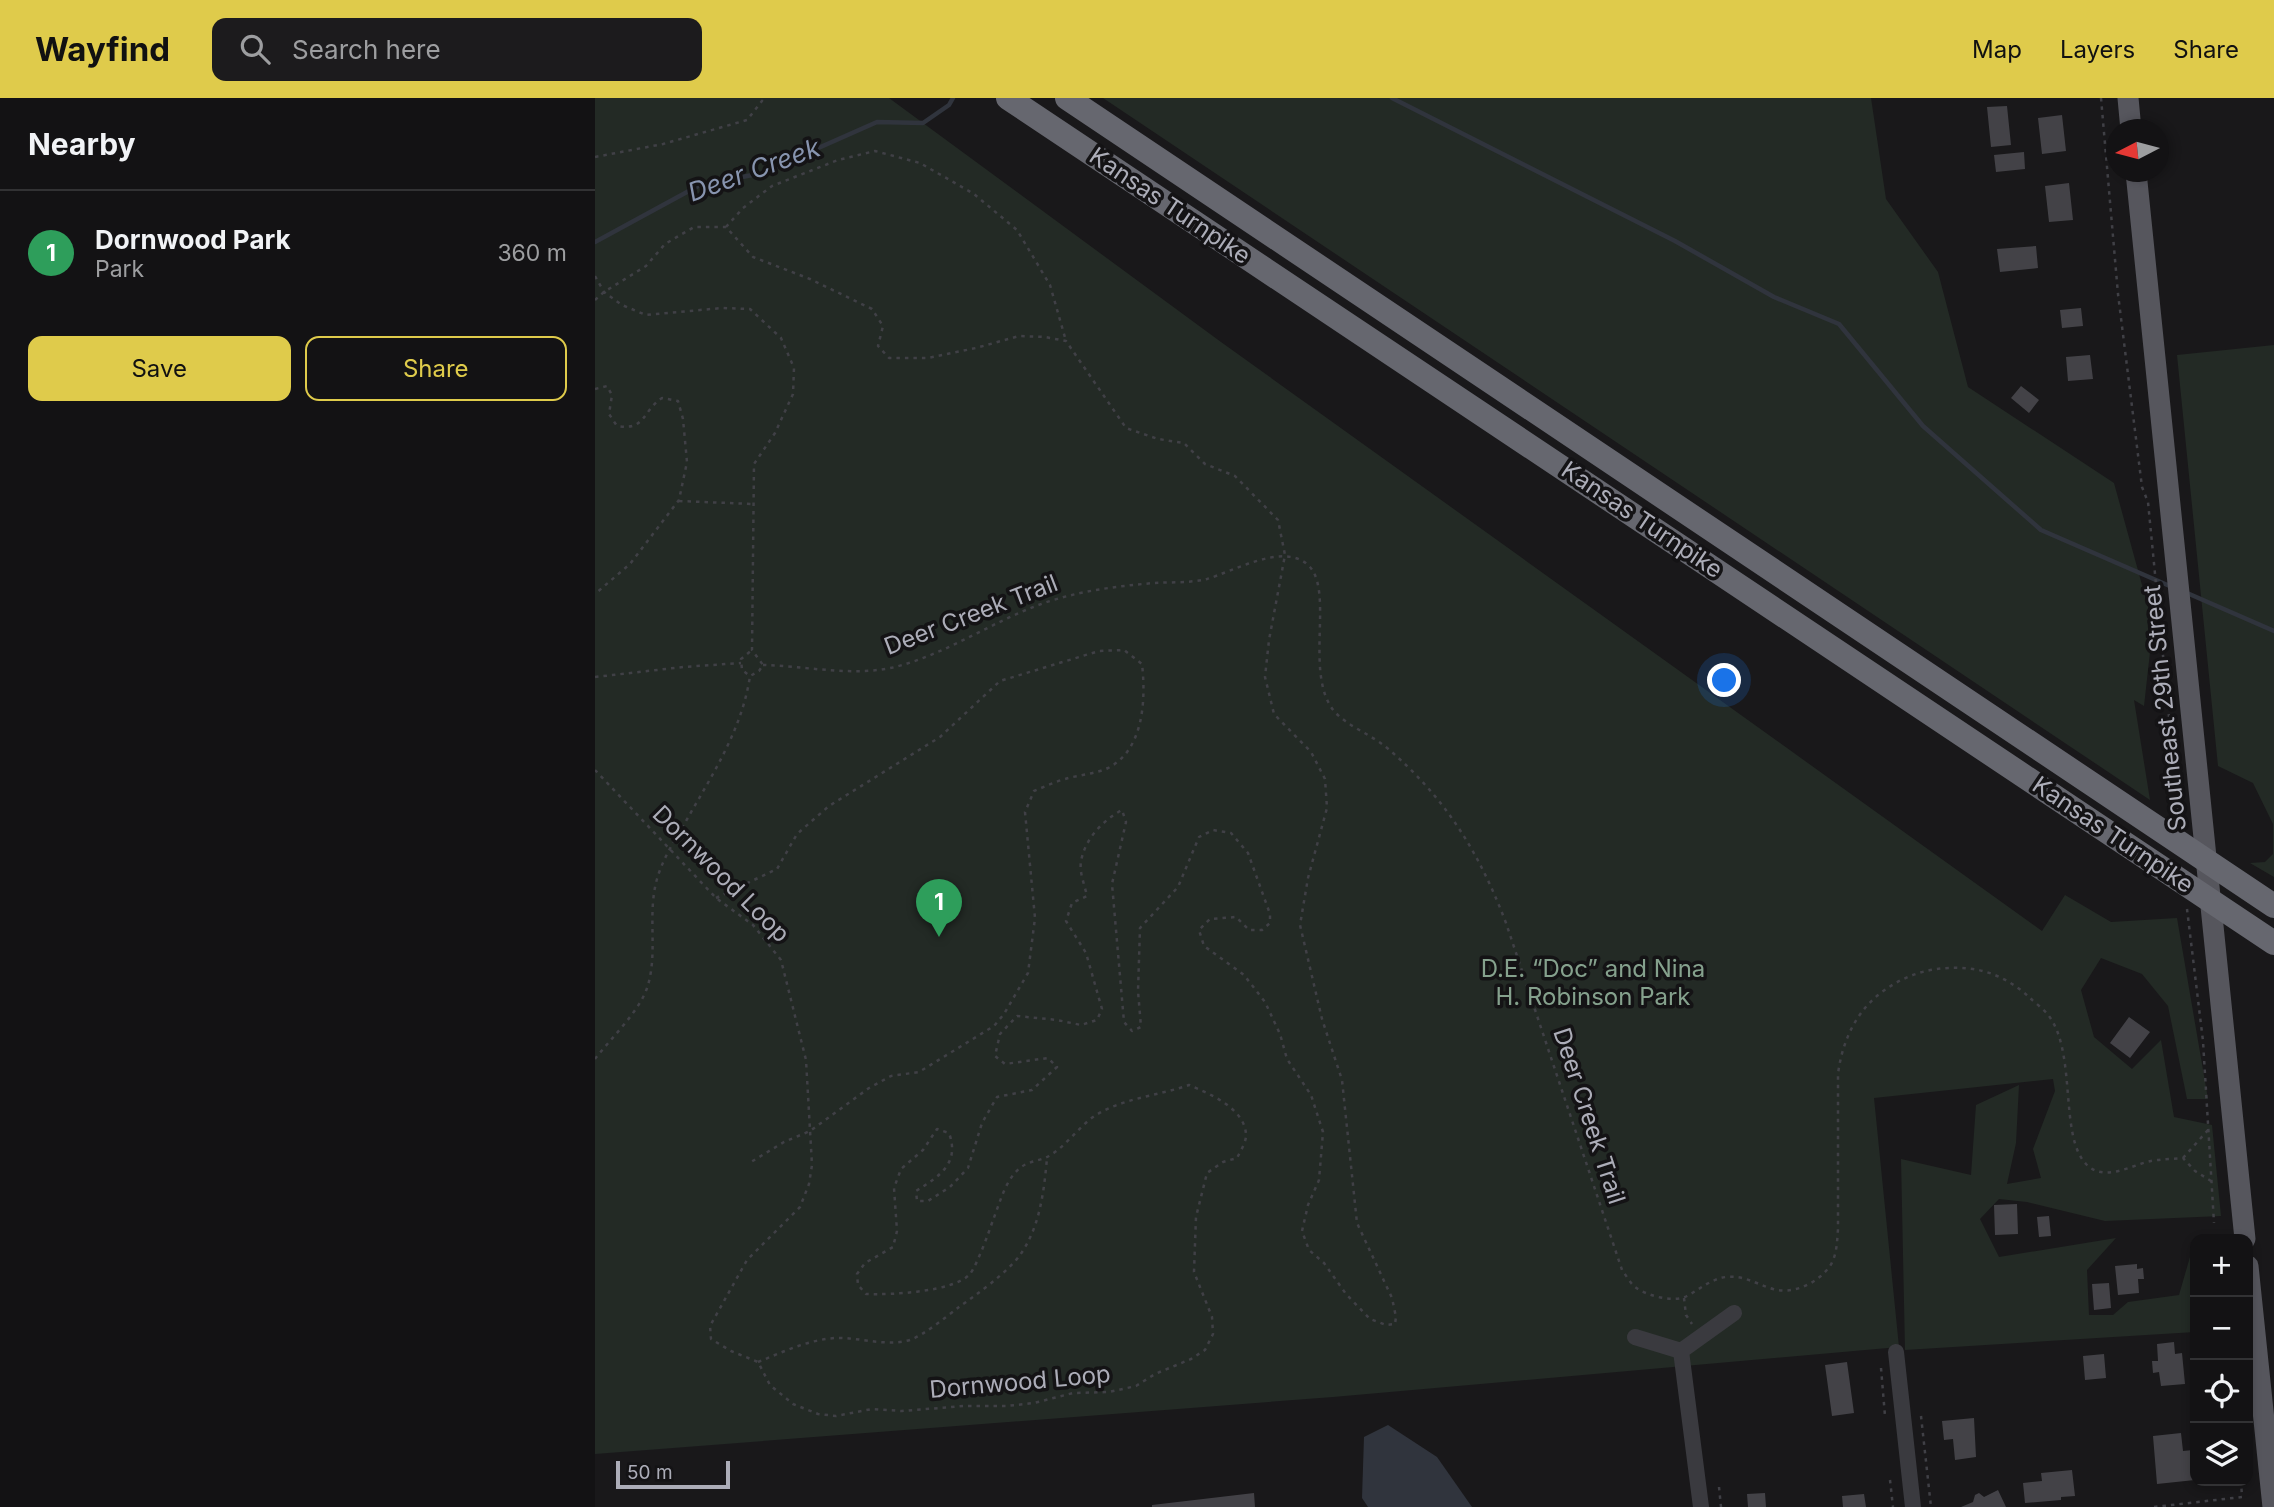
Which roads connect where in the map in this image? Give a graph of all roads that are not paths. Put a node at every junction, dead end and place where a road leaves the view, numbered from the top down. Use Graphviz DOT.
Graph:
graph roads {
  1 [pos="1008,98"];
  2 [pos="1067,98"];
  3 [pos="2128,98"];
  4 [pos="2130,119"];
  5 [pos="2137,182"];
  6 [pos="2274,906"];
  7 [pos="2274,943"];
  8 [pos="2244,1234"];
  9 [pos="2251,1297"];
  10 [pos="1734,1313"];
  11 [pos="1635,1337"];
  12 [pos="1681,1351"];
  13 [pos="1896,1352"];
  14 [pos="1701,1507"];
  15 [pos="1913,1507"];
  16 [pos="2273,1507"];
  1 -- 7 [label="highway, Kansas Turnpike"];
  2 -- 6 [label="highway, Kansas Turnpike"];
  3 -- 4 [label="main road"];
  5 -- 8 [label="main road, Southeast 29th Street"];
  9 -- 16 [label="main road"];
  10 -- 12 [label="street"];
  11 -- 12 [label="street"];
  12 -- 14 [label="street"];
  13 -- 15 [label="street"];
}
